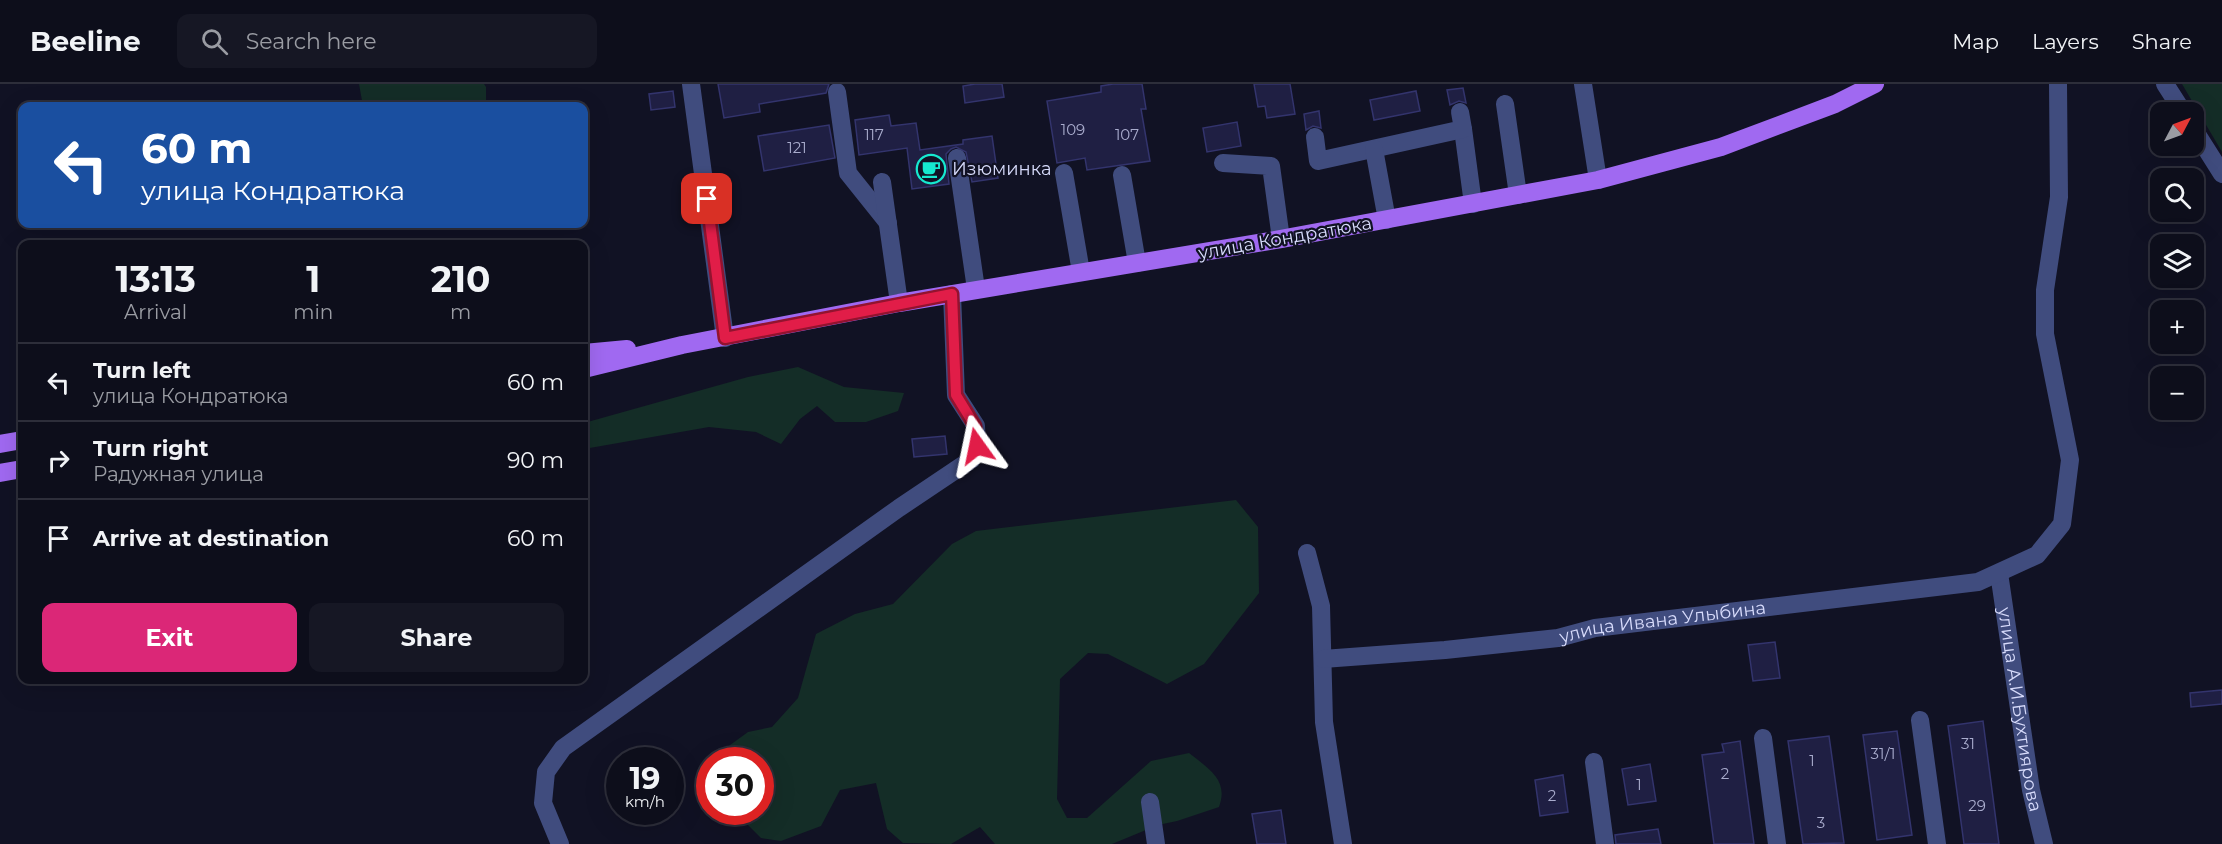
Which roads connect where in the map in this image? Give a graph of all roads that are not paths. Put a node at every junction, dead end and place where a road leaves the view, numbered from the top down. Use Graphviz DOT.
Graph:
graph roads {
  1 [pos="692,84"];
  2 [pos="1583,84"];
  3 [pos="1875,84"];
  4 [pos="2058,84"];
  5 [pos="2165,84"];
  6 [pos="837,92"];
  7 [pos="2177,102"];
  8 [pos="1505,104"];
  9 [pos="1315,137"];
  10 [pos="2204,145"];
  11 [pos="1374,149"];
  12 [pos="957,158"];
  13 [pos="1223,163"];
  14 [pos="1064,173"];
  15 [pos="2222,174"];
  16 [pos="1122,175"];
  17 [pos="1599,180"];
  18 [pos="882,182"];
  19 [pos="1518,195"];
  20 [pos="1473,204"];
  21 [pos="1387,220"];
  22 [pos="888,223"];
  23 [pos="1281,239"];
  24 [pos="1137,263"];
  25 [pos="1081,272"];
  26 [pos="975,289"];
  27 [pos="952,294"];
  28 [pos="899,303"];
  29 [pos="725,338"];
  30 [pos="682,345"];
  31 [pos="588,353"];
  32 [pos="588,368"];
  33 [pos="18,441"];
  34 [pos="0,444"];
  35 [pos="18,470"];
  36 [pos="0,473"];
  37 [pos="1307,553"];
  38 [pos="1999,573"];
  39 [pos="1323,659"];
  40 [pos="1920,720"];
  41 [pos="1763,738"];
  42 [pos="1594,762"];
  43 [pos="1150,802"];
  44 [pos="560,844"];
  45 [pos="1156,844"];
  46 [pos="1343,844"];
  47 [pos="1605,844"];
  48 [pos="1777,844"];
  49 [pos="1937,844"];
  50 [pos="2044,844"];
  1 -- 29 [label="street"];
  2 -- 17 [label="street"];
  3 -- 17 [label="main road, улица Кондратюка"];
  4 -- 38 [label="street, улица Ивана Улыбина"];
  5 -- 7 [label="street"];
  6 -- 22 [label="street"];
  8 -- 19 [label="street"];
  9 -- 11 [label="street"];
  10 -- 15 [label="street"];
  11 -- 20 [label="street"];
  11 -- 21 [label="street"];
  12 -- 26 [label="street"];
  13 -- 23 [label="street"];
  14 -- 25 [label="street"];
  16 -- 24 [label="street"];
  17 -- 19 [label="main road, улица Кондратюка"];
  18 -- 22 [label="street"];
  19 -- 20 [label="main road, улица Кондратюка"];
  20 -- 21 [label="main road, улица Кондратюка"];
  21 -- 23 [label="main road, улица Кондратюка"];
  22 -- 28 [label="street"];
  23 -- 24 [label="main road, улица Кондратюка"];
  24 -- 25 [label="main road, улица Кондратюка"];
  25 -- 26 [label="main road, улица Кондратюка"];
  26 -- 27 [label="main road, улица Кондратюка"];
  27 -- 28 [label="main road, улица Кондратюка"];
  27 -- 44 [label="street"];
  28 -- 29 [label="main road, улица Кондратюка"];
  29 -- 30 [label="main road, улица Кондратюка"];
  30 -- 31 [label="main road"];
  30 -- 32 [label="main road"];
  33 -- 34 [label="main road"];
  35 -- 36 [label="main road"];
  37 -- 39 [label="street"];
  38 -- 39 [label="street, улица Ивана Улыбина"];
  38 -- 50 [label="street, улица А.И.Бухтиярова"];
  39 -- 46 [label="street"];
  40 -- 49 [label="street"];
  41 -- 48 [label="street"];
  42 -- 47 [label="street"];
  43 -- 45 [label="street"];
}
